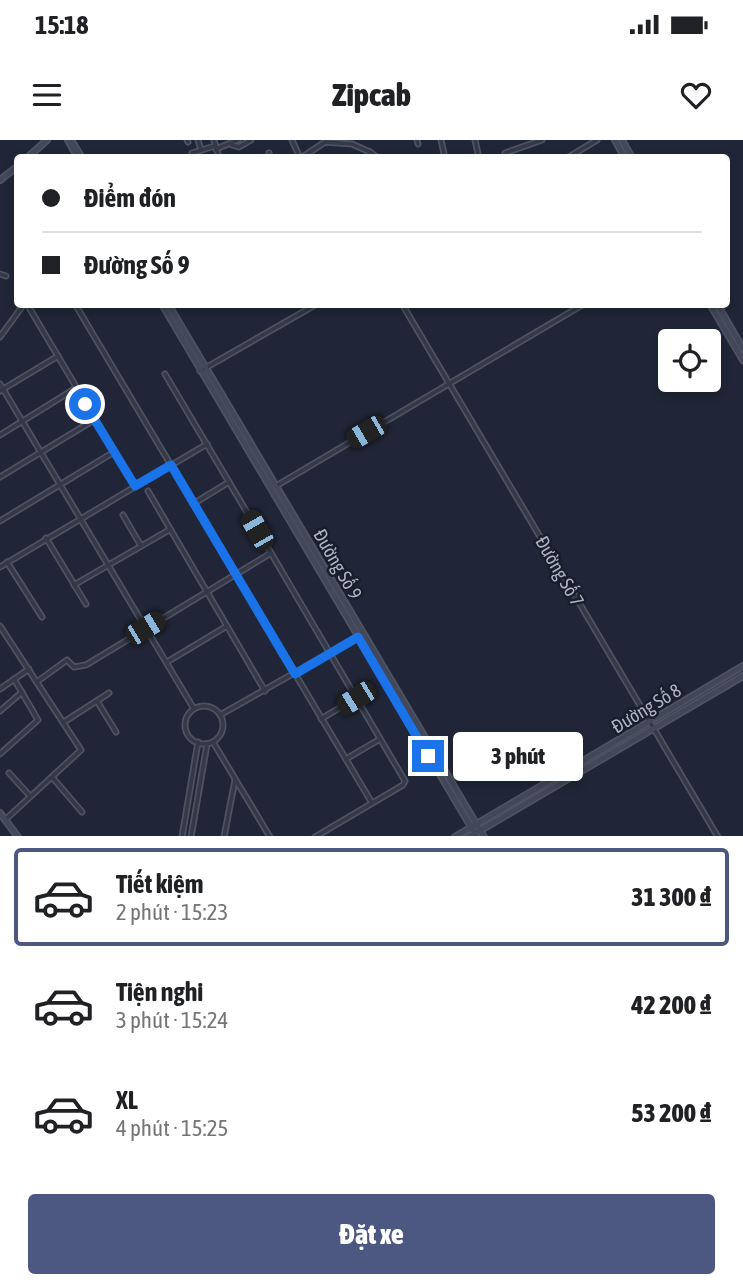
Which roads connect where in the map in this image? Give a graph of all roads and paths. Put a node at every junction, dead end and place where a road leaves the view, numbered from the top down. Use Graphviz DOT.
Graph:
graph roads {
  1 [pos="47,140"];
  2 [pos="198,140"];
  3 [pos="214,140"];
  4 [pos="238,140"];
  5 [pos="251,140"];
  6 [pos="542,140"];
  7 [pos="597,140"];
  8 [pos="329,141"];
  9 [pos="356,143"];
  10 [pos="232,145"];
  11 [pos="216,147"];
  12 [pos="201,150"];
  13 [pos="370,152"];
  14 [pos="192,153"];
  15 [pos="505,153"];
  16 [pos="31,154"];
  17 [pos="218,154"];
  18 [pos="309,154"];
  19 [pos="373,154"];
  20 [pos="574,154"];
  21 [pos="14,169"];
  22 [pos="0,180"];
  23 [pos="0,274"];
  24 [pos="6,276"];
  25 [pos="23,308"];
  26 [pos="28,308"];
  27 [pos="77,308"];
  28 [pos="164,308"];
  29 [pos="170,308"];
  30 [pos="310,308"];
  31 [pos="404,308"];
  32 [pos="577,308"];
  33 [pos="712,308"];
  34 [pos="719,308"];
  35 [pos="0,337"];
  36 [pos="743,349"];
  37 [pos="58,356"];
  38 [pos="743,360"];
  39 [pos="203,370"];
  40 [pos="165,374"];
  41 [pos="0,384"];
  42 [pos="448,384"];
  43 [pos="76,388"];
  44 [pos="2,390"];
  45 [pos="23,421"];
  46 [pos="94,421"];
  47 [pos="0,435"];
  48 [pos="207,444"];
  49 [pos="114,452"];
  50 [pos="42,453"];
  51 [pos="171,465"];
  52 [pos="0,477"];
  53 [pos="229,482"];
  54 [pos="61,485"];
  55 [pos="135,486"];
  56 [pos="276,486"];
  57 [pos="148,491"];
  58 [pos="192,504"];
  59 [pos="123,515"];
  60 [pos="81,517"];
  61 [pos="0,521"];
  62 [pos="170,529"];
  63 [pos="46,538"];
  64 [pos="141,546"];
  65 [pos="271,554"];
  66 [pos="7,562"];
  67 [pos="1,565"];
  68 [pos="107,565"];
  69 [pos="236,575"];
  70 [pos="74,584"];
  71 [pos="206,591"];
  72 [pos="86,604"];
  73 [pos="42,617"];
  74 [pos="0,626"];
  75 [pos="227,626"];
  76 [pos="145,628"];
  77 [pos="360,636"];
  78 [pos="330,654"];
  79 [pos="167,662"];
  80 [pos="743,666"];
  81 [pos="29,670"];
  82 [pos="295,674"];
  83 [pos="743,676"];
  84 [pos="14,679"];
  85 [pos="38,681"];
  86 [pos="0,689"];
  87 [pos="265,691"];
  88 [pos="22,692"];
  89 [pos="109,693"];
  90 [pos="356,698"];
  91 [pos="97,701"];
  92 [pos="194,709"];
  93 [pos="0,711"];
  94 [pos="220,715"];
  95 [pos="321,719"];
  96 [pos="64,722"];
  97 [pos="649,723"];
  98 [pos="653,729"];
  99 [pos="117,732"];
  100 [pos="380,739"];
  101 [pos="198,742"];
  102 [pos="213,742"];
  103 [pos="207,744"];
  104 [pos="0,754"];
  105 [pos="345,760"];
  106 [pos="9,773"];
  107 [pos="52,778"];
  108 [pos="235,780"];
  109 [pos="30,796"];
  110 [pos="372,803"];
  111 [pos="82,812"];
  112 [pos="0,813"];
  113 [pos="5,820"];
  114 [pos="473,826"];
  115 [pos="478,833"];
  116 [pos="18,836"];
  117 [pos="182,836"];
  118 [pos="191,836"];
  119 [pos="225,836"];
  120 [pos="270,836"];
  121 [pos="315,836"];
  122 [pos="455,836"];
  123 [pos="469,836"];
  124 [pos="484,836"];
  125 [pos="718,836"];
  1 -- 16 [label="street"];
  2 -- 12 [label="street"];
  3 -- 11 [label="street"];
  4 -- 10 [label="street"];
  5 -- 10 [label="street"];
  6 -- 15 [label="street"];
  7 -- 20 [label="street"];
  8 -- 9 [label="street"];
  8 -- 18 [label="street"];
  9 -- 13 [label="street"];
  10 -- 11 [label="street"];
  11 -- 12 [label="street"];
  11 -- 17 [label="street"];
  12 -- 14 [label="street"];
  13 -- 19 [label="street"];
  21 -- 22 [label="street"];
  23 -- 24 [label="street"];
  25 -- 35 [label="street"];
  26 -- 37 [label="street"];
  27 -- 51 [label="street"];
  28 -- 39 [label="street, Đường Số 9"];
  29 -- 39 [label="street, Đường Số 9"];
  30 -- 39 [label="street"];
  31 -- 42 [label="street, Đường Số 7"];
  32 -- 42 [label="street"];
  33 -- 38 [label="street"];
  34 -- 36 [label="street"];
  37 -- 43 [label="street"];
  37 -- 44 [label="street"];
  39 -- 56 [label="street, Đường Số 9"];
  39 -- 77 [label="street, Đường Số 9"];
  40 -- 48 [label="street"];
  41 -- 44 [label="street"];
  42 -- 56 [label="street"];
  42 -- 97 [label="street, Đường Số 7"];
  43 -- 45 [label="street"];
  43 -- 46 [label="street"];
  44 -- 45 [label="street"];
  45 -- 47 [label="street"];
  45 -- 50 [label="street"];
  46 -- 49 [label="street"];
  46 -- 50 [label="street"];
  48 -- 51 [label="street"];
  48 -- 53 [label="street"];
  49 -- 54 [label="street"];
  49 -- 55 [label="street"];
  50 -- 52 [label="street"];
  50 -- 54 [label="street"];
  51 -- 55 [label="street"];
  51 -- 58 [label="street"];
  53 -- 58 [label="street"];
  53 -- 65 [label="street"];
  54 -- 60 [label="street"];
  54 -- 61 [label="street"];
  55 -- 60 [label="street"];
  56 -- 77 [label="street, Đường Số 9"];
  57 -- 62 [label="street"];
  58 -- 69 [label="street"];
  59 -- 64 [label="street"];
  60 -- 63 [label="street"];
  60 -- 68 [label="street"];
  62 -- 64 [label="street"];
  62 -- 71 [label="street"];
  63 -- 66 [label="street"];
  63 -- 70 [label="street"];
  64 -- 68 [label="street"];
  65 -- 69 [label="street"];
  65 -- 78 [label="street"];
  66 -- 67 [label="street"];
  66 -- 73 [label="street"];
  68 -- 70 [label="street"];
  68 -- 76 [label="street"];
  69 -- 71 [label="street"];
  69 -- 82 [label="street"];
  70 -- 72 [label="street"];
  71 -- 75 [label="street"];
  71 -- 76 [label="street"];
  74 -- 81 [label="street"];
  75 -- 79 [label="street"];
  75 -- 87 [label="street"];
  76 -- 79 [label="street"];
  76 -- 85 [label="street"];
  77 -- 78 [label="street"];
  77 -- 114 [label="street, Đường Số 9"];
  78 -- 82 [label="street"];
  78 -- 90 [label="street"];
  79 -- 92 [label="street"];
  80 -- 97 [label="street, Đường Số 8"];
  81 -- 84 [label="street"];
  81 -- 85 [label="street"];
  82 -- 87 [label="street"];
  82 -- 95 [label="street"];
  83 -- 98 [label="street, Đường Số 8"];
  84 -- 86 [label="street"];
  84 -- 88 [label="street"];
  85 -- 96 [label="street"];
  87 -- 94 [label="street"];
  88 -- 93 [label="street"];
  88 -- 104 [label="street"];
  89 -- 91 [label="street"];
  90 -- 95 [label="street"];
  90 -- 100 [label="street"];
  91 -- 96 [label="street"];
  91 -- 99 [label="street"];
  92 -- 94 [label="street"];
  92 -- 101 [label="street"];
  94 -- 102 [label="street"];
  95 -- 105 [label="street"];
  96 -- 107 [label="street"];
  97 -- 98 [label="street, Đường Số 7"];
  97 -- 114 [label="street, Đường Số 8"];
  98 -- 115 [label="street, Đường Số 8"];
  98 -- 125 [label="street, Đường Số 7"];
  100 -- 105 [label="street"];
  100 -- 110 [label="street"];
  101 -- 103 [label="street"];
  101 -- 117 [label="street"];
  102 -- 103 [label="street"];
  102 -- 108 [label="street"];
  103 -- 118 [label="street"];
  105 -- 110 [label="street"];
  106 -- 109 [label="street"];
  107 -- 109 [label="street"];
  107 -- 111 [label="street"];
  108 -- 119 [label="street"];
  108 -- 120 [label="street"];
  109 -- 113 [label="street"];
  110 -- 121 [label="street"];
  112 -- 113 [label="street"];
  113 -- 116 [label="street"];
  114 -- 115 [label="street, Đường Số 9"];
  114 -- 122 [label="street, Đường Số 8"];
  115 -- 123 [label="street, Đường Số 8"];
  115 -- 124 [label="street, Đường Số 9"];
}
